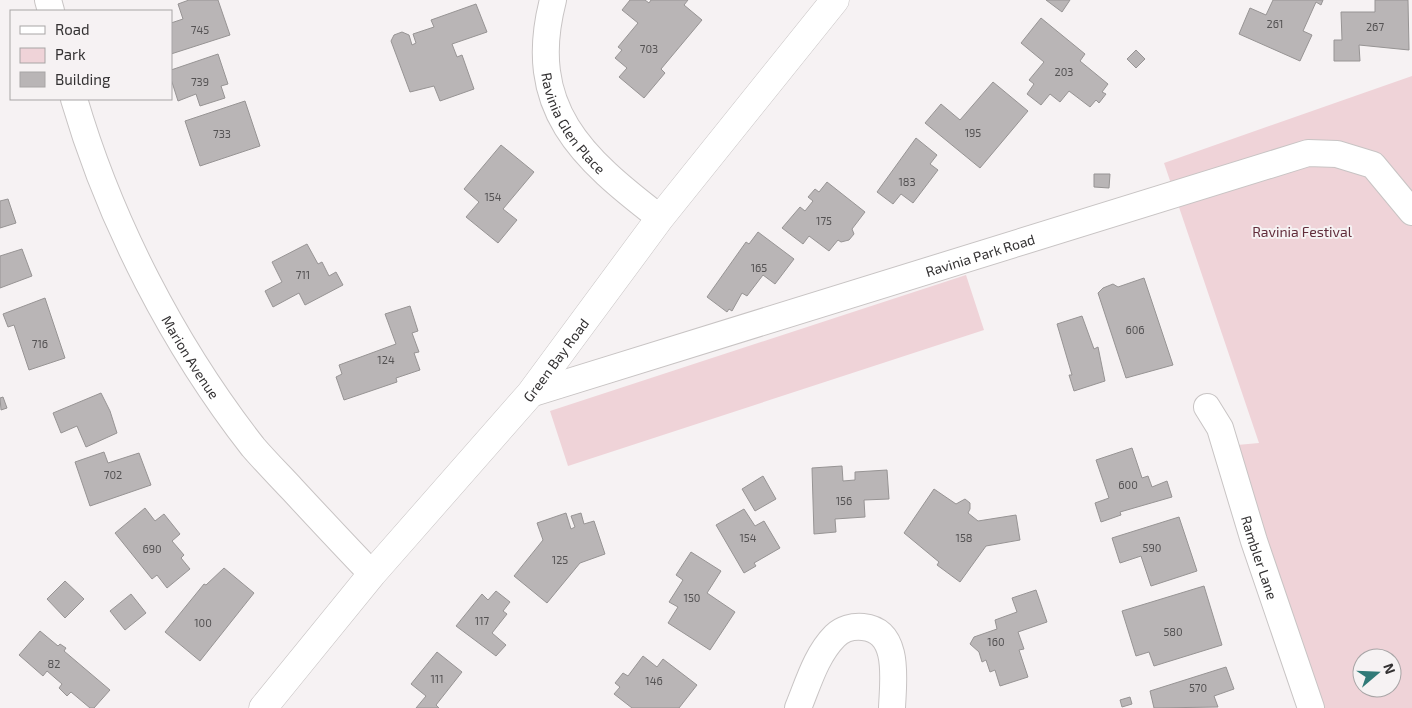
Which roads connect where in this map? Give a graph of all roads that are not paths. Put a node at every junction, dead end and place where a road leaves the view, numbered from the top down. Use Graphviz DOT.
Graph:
graph roads {
  1 [pos="553,0"];
  2 [pos="835,0"];
  3 [pos="74,100"];
  4 [pos="1412,212"];
  5 [pos="660,218"];
  6 [pos="530,394"];
  7 [pos="1207,407"];
  8 [pos="372,574"];
  9 [pos="263,708"];
  10 [pos="798,708"];
  11 [pos="892,708"];
  12 [pos="1311,708"];
  1 -- 5 [label="street, Ravinia Glen Place"];
  2 -- 5 [label="main road, Green Bay Road"];
  3 -- 8 [label="street, Marion Avenue"];
  4 -- 6 [label="street, Ravinia Park Road"];
  5 -- 6 [label="main road, Green Bay Road"];
  6 -- 8 [label="main road, Green Bay Road"];
  7 -- 12 [label="street, Rambler Lane"];
  8 -- 9 [label="main road, Green Bay Road"];
  10 -- 11 [label="street"];
}
